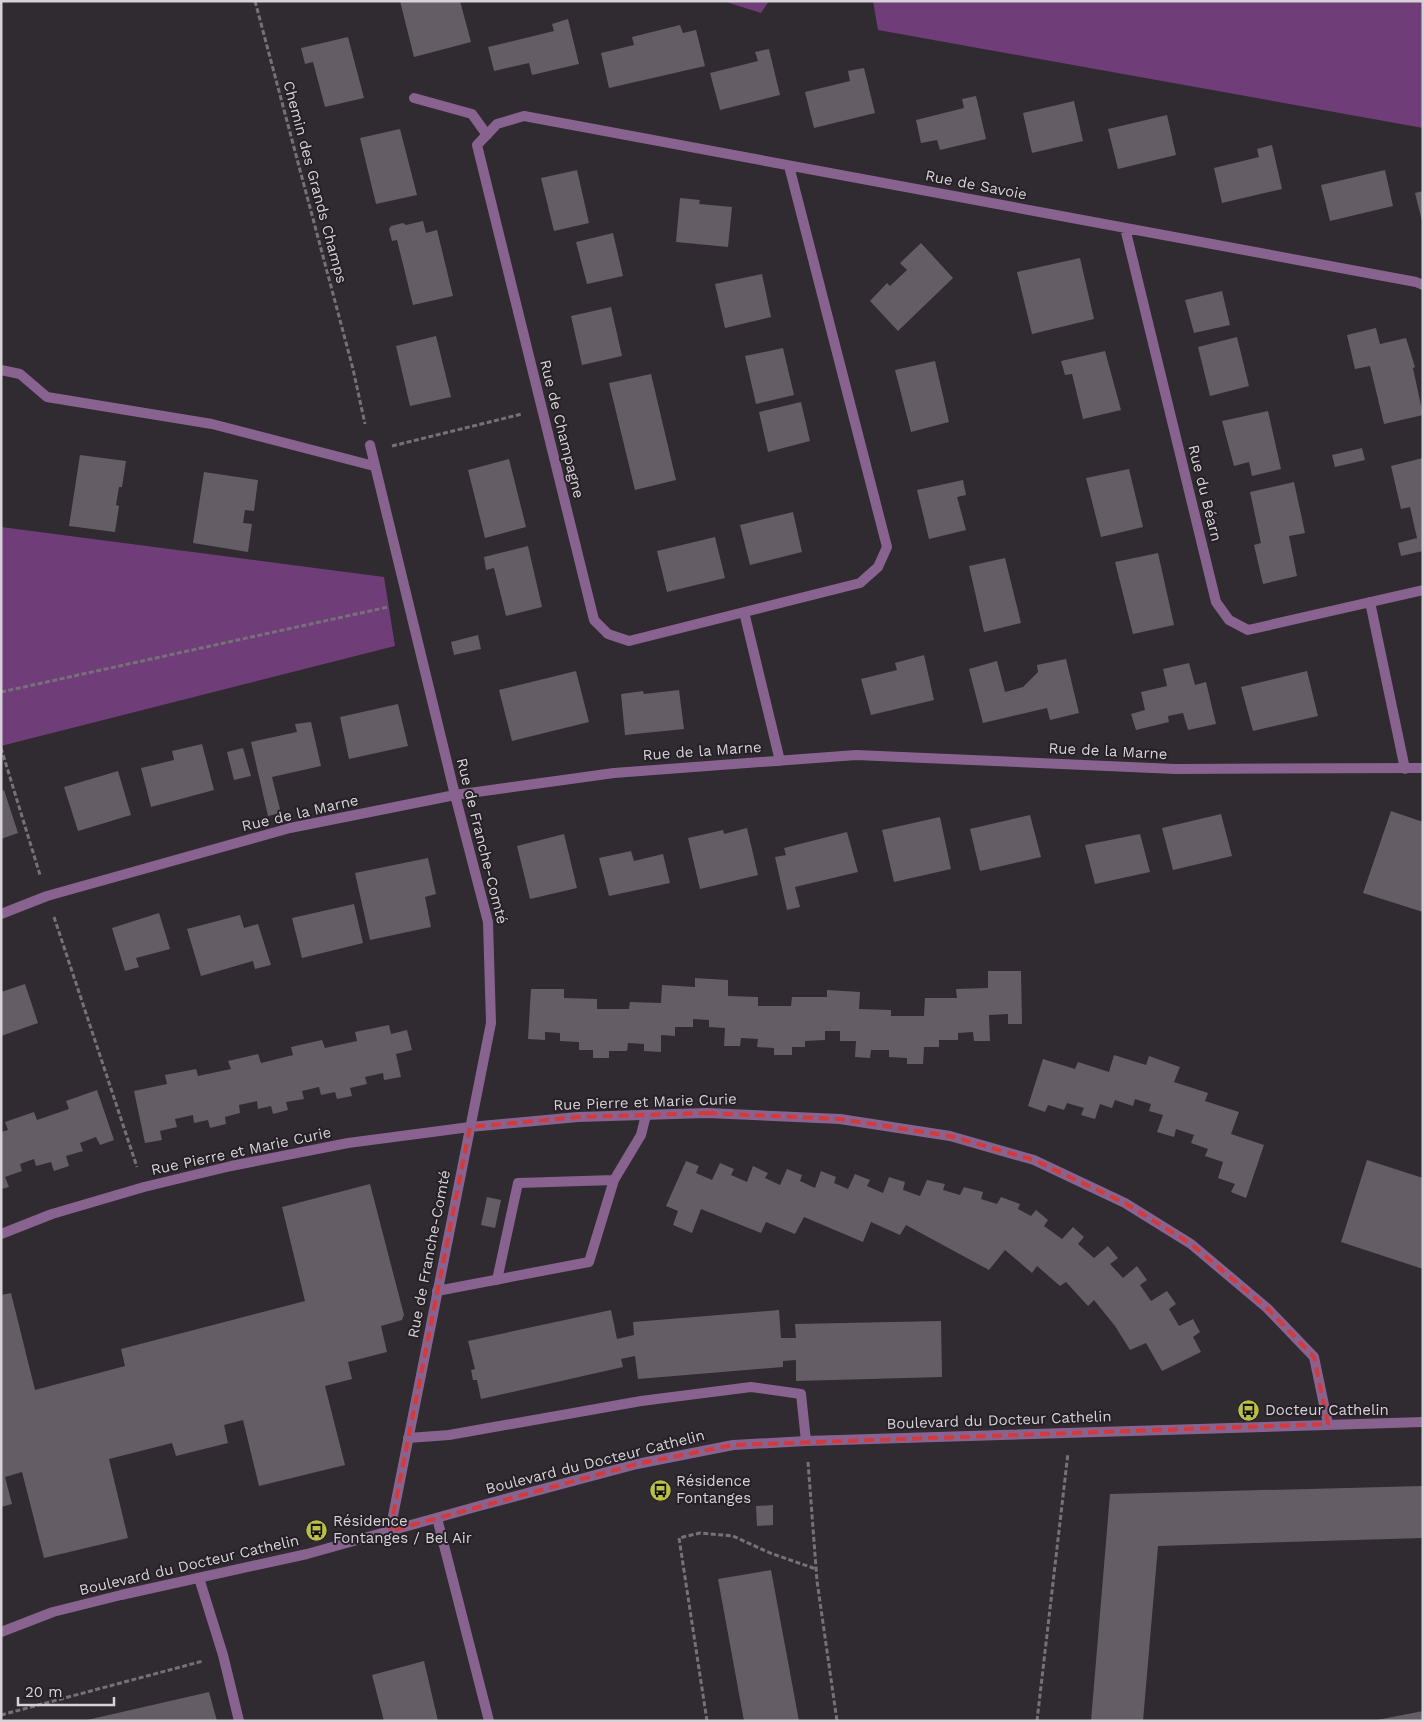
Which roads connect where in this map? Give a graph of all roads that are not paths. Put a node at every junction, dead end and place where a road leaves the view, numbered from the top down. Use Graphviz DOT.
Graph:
graph roads {
  1 [pos="414,98"];
  2 [pos="487,135"];
  3 [pos="789,166"];
  4 [pos="1125,228"];
  5 [pos="1423,285"];
  6 [pos="1,370"];
  7 [pos="370,448"];
  8 [pos="374,466"];
  9 [pos="1423,590"];
  10 [pos="1370,602"];
  11 [pos="744,612"];
  12 [pos="780,761"];
  13 [pos="1423,768"];
  14 [pos="1405,769"];
  15 [pos="455,795"];
  16 [pos="1,914"];
  17 [pos="646,1115"];
  18 [pos="470,1127"];
  19 [pos="614,1180"];
  20 [pos="1,1234"];
  21 [pos="497,1280"];
  22 [pos="437,1291"];
  23 [pos="1423,1422"];
  24 [pos="1328,1424"];
  25 [pos="408,1438"];
  26 [pos="806,1441"];
  27 [pos="437,1518"];
  28 [pos="390,1531"];
  29 [pos="199,1578"];
  30 [pos="1,1632"];
  31 [pos="239,1721"];
  32 [pos="489,1721"];
  1 -- 2 [label="street"];
  2 -- 3 [label="street, Rue de Savoie"];
  2 -- 11 [label="street, Rue de Champagne"];
  3 -- 4 [label="street, Rue de Savoie"];
  3 -- 11 [label="street, Rue de Champagne"];
  4 -- 5 [label="street, Rue de Savoie"];
  4 -- 10 [label="street, Rue du Béarn"];
  6 -- 8 [label="street"];
  7 -- 8 [label="street, Rue de Franche-Comté"];
  8 -- 15 [label="street, Rue de Franche-Comté"];
  9 -- 10 [label="street, Rue du Béarn"];
  10 -- 14 [label="street"];
  11 -- 12 [label="street"];
  12 -- 14 [label="street, Rue de la Marne"];
  12 -- 15 [label="street, Rue de la Marne"];
  13 -- 14 [label="street, Rue de la Marne"];
  15 -- 16 [label="street, Rue de la Marne"];
  15 -- 18 [label="street, Rue de Franche-Comté"];
  17 -- 18 [label="street, Rue Pierre et Marie Curie"];
  17 -- 19 [label="street"];
  17 -- 24 [label="street, Rue Pierre et Marie Curie"];
  18 -- 20 [label="street, Rue Pierre et Marie Curie"];
  18 -- 22 [label="street, Rue de Franche-Comté"];
  19 -- 21 [label="street"];
  19 -- 21 [label="street"];
  21 -- 22 [label="street"];
  22 -- 25 [label="street, Rue de Franche-Comté"];
  23 -- 24 [label="street, Boulevard du Docteur Cathelin"];
  24 -- 26 [label="street, Boulevard du Docteur Cathelin"];
  25 -- 26 [label="street"];
  25 -- 28 [label="street, Rue de Franche-Comté"];
  26 -- 27 [label="street, Boulevard du Docteur Cathelin"];
  27 -- 28 [label="street, Boulevard du Docteur Cathelin"];
  27 -- 32 [label="street"];
  28 -- 29 [label="street, Boulevard du Docteur Cathelin"];
  29 -- 30 [label="street, Boulevard du Docteur Cathelin"];
  29 -- 31 [label="street"];
}
